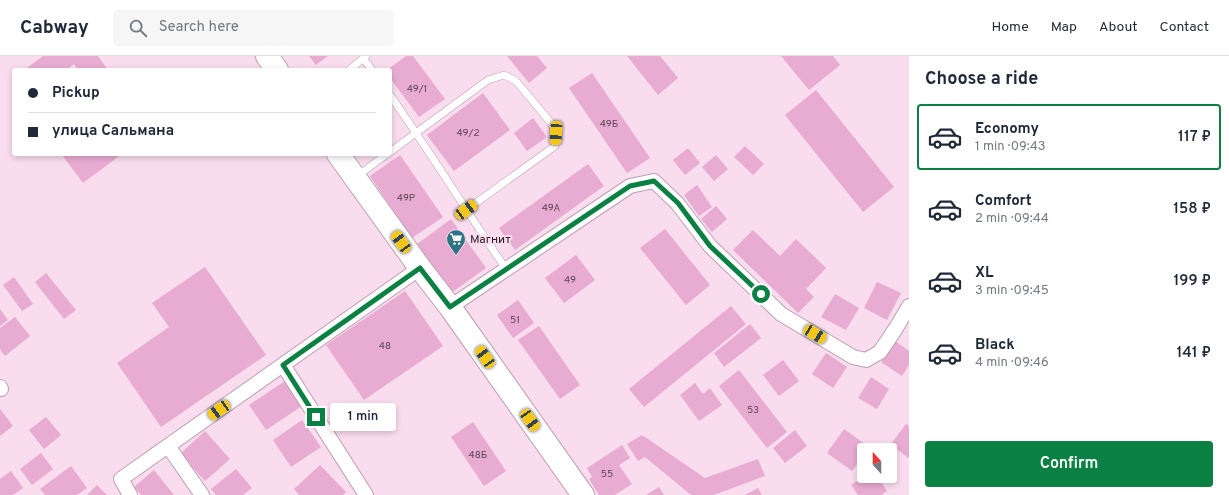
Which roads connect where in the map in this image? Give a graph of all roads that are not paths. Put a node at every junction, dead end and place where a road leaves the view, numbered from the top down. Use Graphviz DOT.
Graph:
graph roads {
  1 [pos="267,56"];
  2 [pos="364,57"];
  3 [pos="276,68"];
  4 [pos="351,68"];
  5 [pos="371,68"];
  6 [pos="392,99"];
  7 [pos="416,133"];
  8 [pos="392,151"];
  9 [pos="339,156"];
  10 [pos="384,156"];
  11 [pos="355,178"];
  12 [pos="466,210"];
  13 [pos="420,268"];
  14 [pos="506,270"];
  15 [pos="909,306"];
  16 [pos="450,307"];
  17 [pos="283,365"];
  18 [pos="168,446"];
  19 [pos="130,495"];
  20 [pos="202,495"];
  21 [pos="366,495"];
  22 [pos="583,495"];
  1 -- 3 [label="main road"];
  2 -- 4 [label="lane"];
  2 -- 5 [label="lane"];
  6 -- 7 [label="lane"];
  7 -- 8 [label="lane"];
  7 -- 12 [label="lane"];
  7 -- 12 [label="lane"];
  9 -- 11 [label="main road"];
  10 -- 11 [label="lane"];
  11 -- 13 [label="main road"];
  12 -- 14 [label="lane"];
  13 -- 16 [label="main road"];
  13 -- 17 [label="street"];
  14 -- 15 [label="street"];
  14 -- 16 [label="street"];
  16 -- 22 [label="main road"];
  17 -- 18 [label="street"];
  17 -- 21 [label="street"];
  18 -- 19 [label="street"];
  18 -- 20 [label="street"];
}
